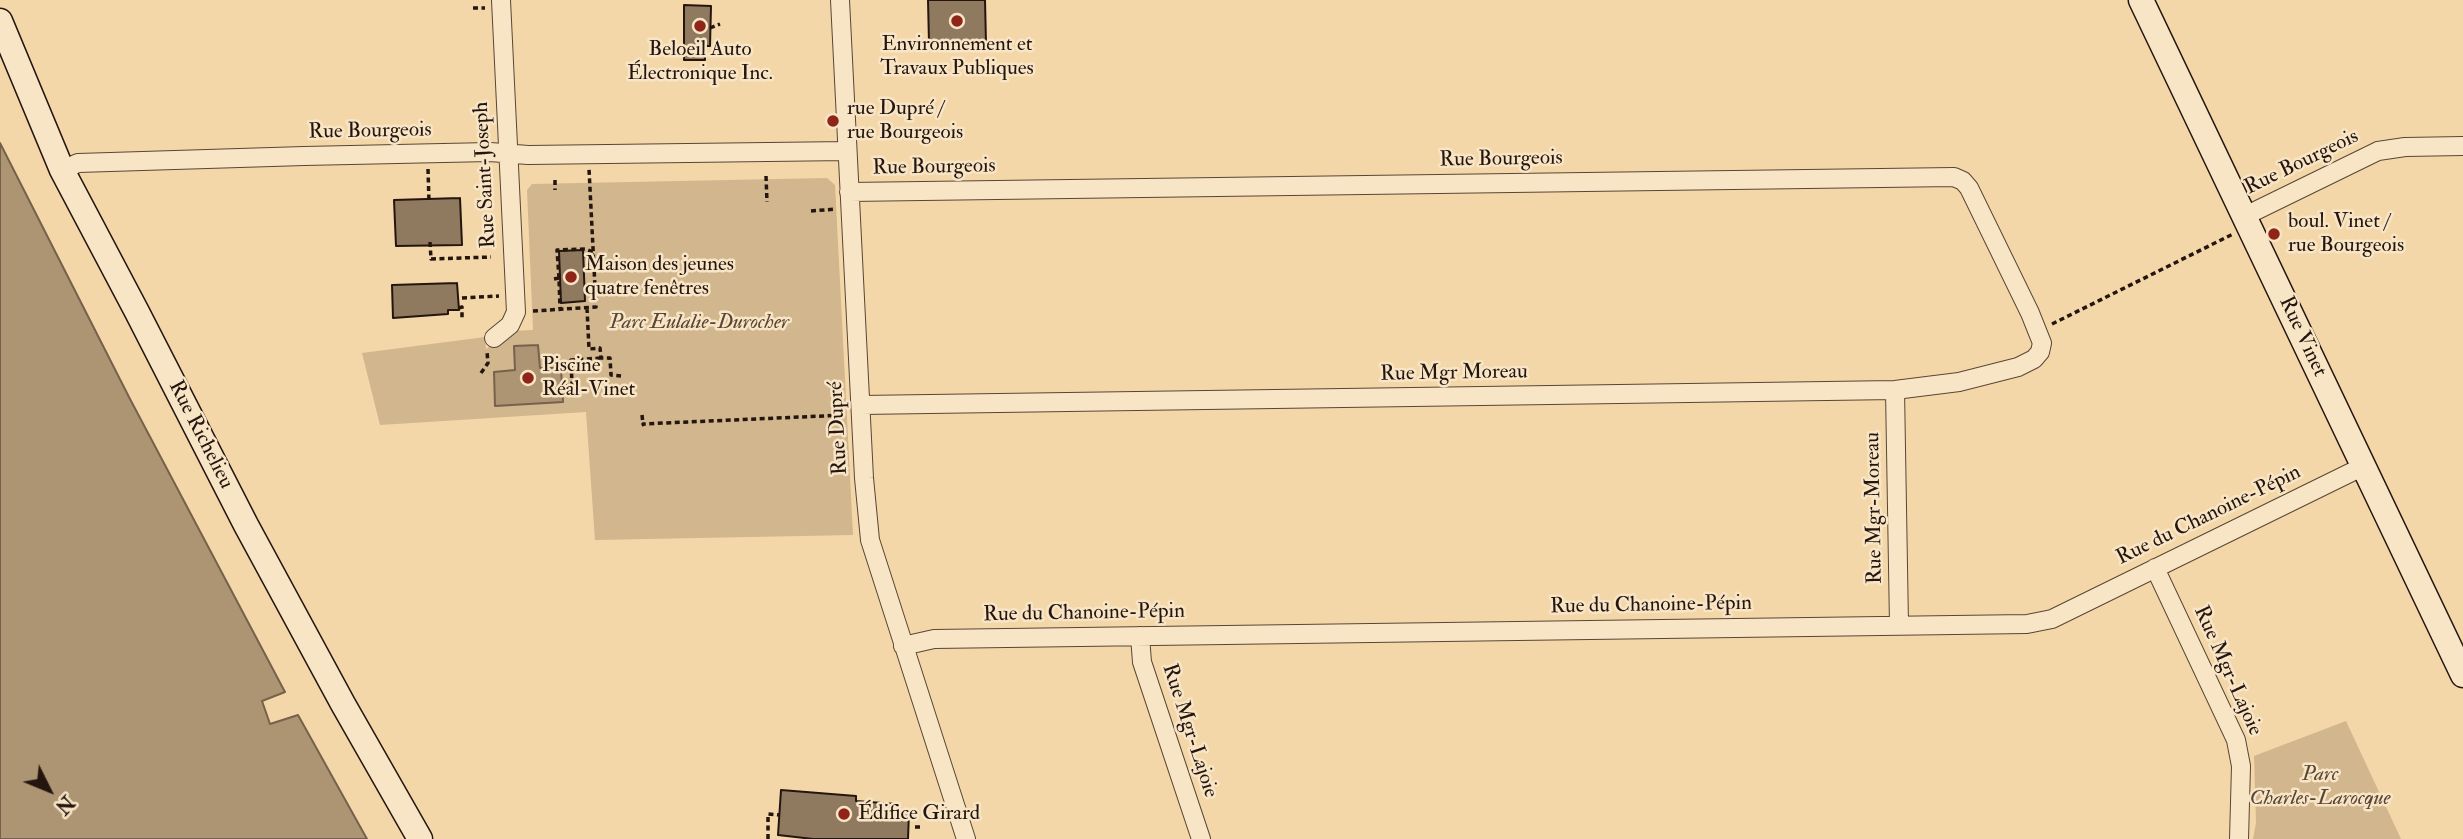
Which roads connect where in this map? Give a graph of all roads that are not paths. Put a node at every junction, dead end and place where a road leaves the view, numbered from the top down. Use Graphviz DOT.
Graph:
graph roads {
  1 [pos="840,0"];
  2 [pos="2141,0"];
  3 [pos="495,4"];
  4 [pos="0,21"];
  5 [pos="2463,146"];
  6 [pos="847,151"];
  7 [pos="508,152"];
  8 [pos="62,170"];
  9 [pos="849,192"];
  10 [pos="2239,225"];
  11 [pos="490,340"];
  12 [pos="2040,352"];
  13 [pos="1895,390"];
  14 [pos="855,410"];
  15 [pos="2364,466"];
  16 [pos="2155,568"];
  17 [pos="1899,625"];
  18 [pos="1140,636"];
  19 [pos="902,646"];
  20 [pos="2463,675"];
  21 [pos="421,839"];
  22 [pos="966,839"];
  23 [pos="1201,839"];
  24 [pos="2239,839"];
  1 -- 6 [label="street, Rue Dupré"];
  2 -- 10 [label="main road, Rue Vinet"];
  3 -- 7 [label="street, Rue Saint-Joseph"];
  4 -- 8 [label="main road, Rue Richelieu"];
  5 -- 10 [label="street, Rue Bourgeois"];
  6 -- 7 [label="street, Rue Bourgeois"];
  6 -- 9 [label="street, Rue Dupré"];
  7 -- 8 [label="street, Rue Bourgeois"];
  7 -- 11 [label="street, Rue Saint-Joseph"];
  8 -- 21 [label="main road, Rue Richelieu"];
  9 -- 12 [label="street, Rue Bourgeois"];
  9 -- 14 [label="street, Rue Dupré"];
  10 -- 15 [label="main road, Rue Vinet"];
  12 -- 13 [label="street, Rue Mgr Moreau"];
  13 -- 14 [label="street, Rue Mgr Moreau"];
  13 -- 17 [label="street, Rue Mgr-Moreau"];
  14 -- 19 [label="street, Rue Dupré"];
  15 -- 16 [label="street, Rue du Chanoine-Pépin"];
  15 -- 20 [label="main road, Rue Vinet"];
  16 -- 17 [label="street, Rue du Chanoine-Pépin"];
  16 -- 24 [label="street, Rue Mgr-Lajoie"];
  17 -- 18 [label="street, Rue du Chanoine-Pépin"];
  18 -- 19 [label="street, Rue du Chanoine-Pépin"];
  18 -- 23 [label="street, Rue Mgr-Lajoie"];
  19 -- 22 [label="street, Rue Dupré"];
}
